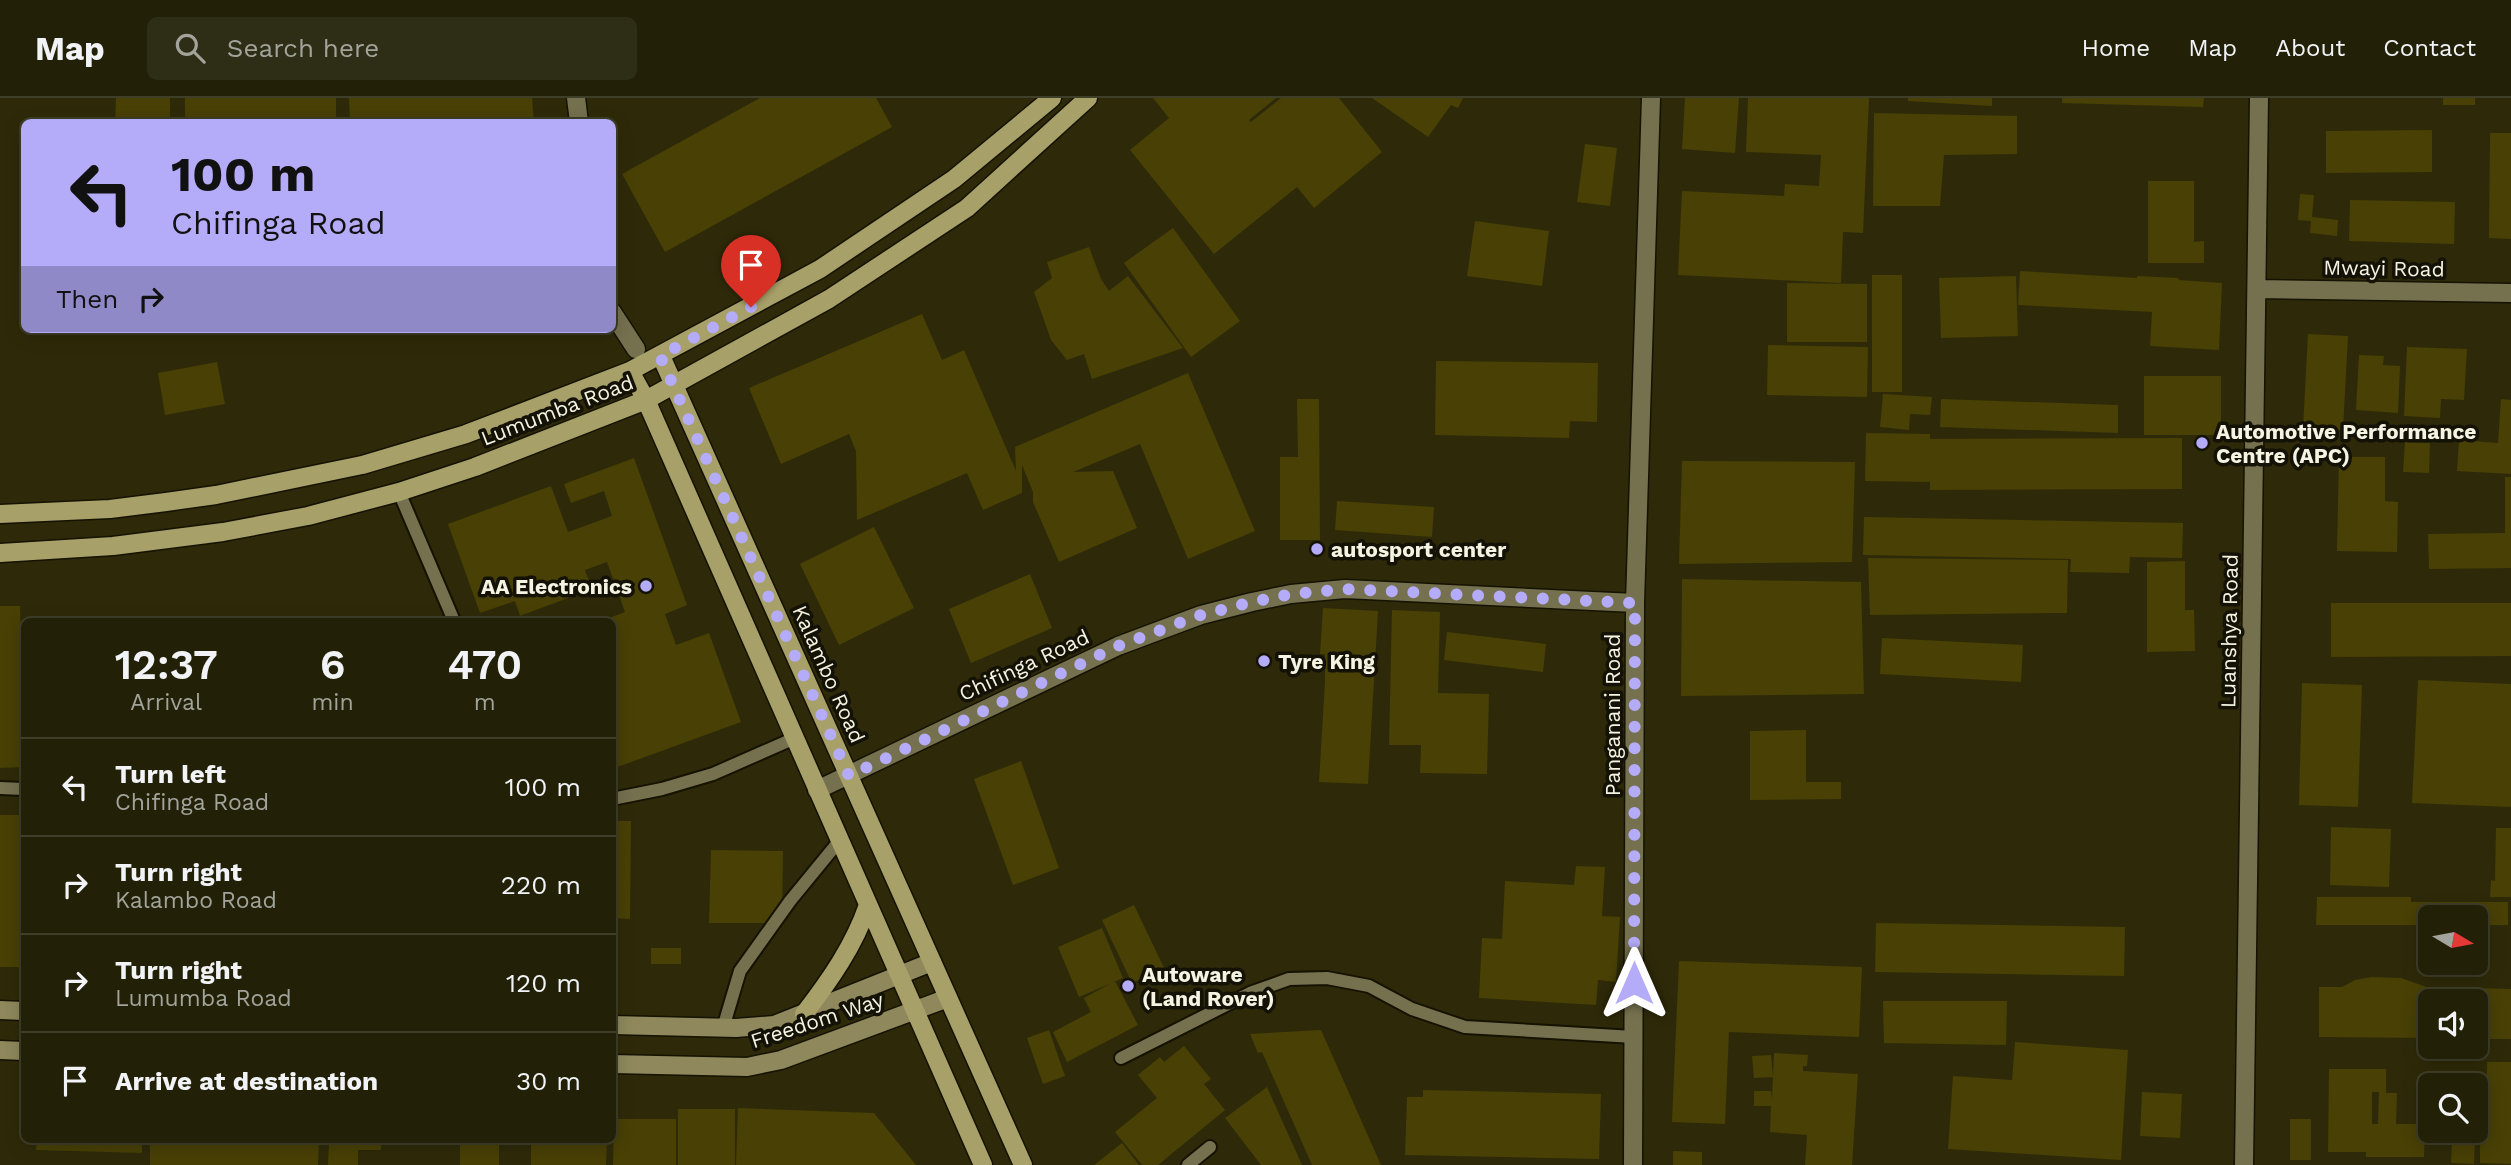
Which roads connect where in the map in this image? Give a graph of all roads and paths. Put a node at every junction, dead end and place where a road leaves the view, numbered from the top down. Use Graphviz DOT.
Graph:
graph roads {
  1 [pos="576,98"];
  2 [pos="1052,98"];
  3 [pos="1088,98"];
  4 [pos="1651,98"];
  5 [pos="2259,98"];
  6 [pos="579,119"];
  7 [pos="2257,289"];
  8 [pos="2511,293"];
  9 [pos="616,319"];
  10 [pos="636,349"];
  11 [pos="660,356"];
  12 [pos="630,371"];
  13 [pos="675,386"];
  14 [pos="646,400"];
  15 [pos="399,492"];
  16 [pos="0,514"];
  17 [pos="0,553"];
  18 [pos="1635,603"];
  19 [pos="453,618"];
  20 [pos="795,738"];
  21 [pos="849,776"];
  22 [pos="0,788"];
  23 [pos="21,789"];
  24 [pos="817,790"];
  25 [pos="616,798"];
  26 [pos="840,840"];
  27 [pos="868,905"];
  28 [pos="932,962"];
  29 [pos="900,976"];
  30 [pos="948,998"];
  31 [pos="0,1010"];
  32 [pos="21,1011"];
  33 [pos="915,1012"];
  34 [pos="804,1014"];
  35 [pos="616,1025"];
  36 [pos="723,1028"];
  37 [pos="1634,1037"];
  38 [pos="0,1050"];
  39 [pos="21,1051"];
  40 [pos="1121,1058"];
  41 [pos="616,1064"];
  42 [pos="1210,1147"];
  43 [pos="983,1165"];
  44 [pos="1023,1165"];
  45 [pos="1188,1165"];
  46 [pos="1633,1165"];
  47 [pos="2244,1165"];
  1 -- 6 [label="street"];
  2 -- 11 [label="main road, Lumumba Road"];
  3 -- 13 [label="main road, Lumumba Road"];
  4 -- 18 [label="street, Panganani Road"];
  5 -- 7 [label="street, Luanshya Road"];
  7 -- 8 [label="street, Mwayi Road"];
  7 -- 47 [label="street, Luanshya Road"];
  9 -- 10 [label="street"];
  10 -- 11 [label="street"];
  10 -- 12 [label="street"];
  11 -- 12 [label="main road, Lumumba Road"];
  11 -- 13 [label="main road, Kalambo Road"];
  12 -- 14 [label="main road"];
  12 -- 16 [label="main road, Lumumba Road"];
  13 -- 14 [label="main road, Lumumba Road"];
  13 -- 21 [label="main road, Kalambo Road"];
  14 -- 15 [label="main road, Lumumba Road"];
  14 -- 20 [label="main road"];
  15 -- 17 [label="main road, Lumumba Road"];
  15 -- 19 [label="lane"];
  18 -- 21 [label="street, Chifinga Road"];
  18 -- 37 [label="street, Panganani Road"];
  20 -- 24 [label="main road"];
  20 -- 25 [label="lane"];
  21 -- 24 [label="street, Chifinga Road"];
  21 -- 28 [label="main road, Kalambo Road"];
  22 -- 23 [label="lane"];
  24 -- 26 [label="main road"];
  26 -- 27 [label="main road"];
  26 -- 36 [label="lane"];
  27 -- 29 [label="main road"];
  27 -- 34 [label="main road"];
  28 -- 29 [label="main road, Freedom Way"];
  28 -- 30 [label="main road, Kalambo Road"];
  29 -- 33 [label="main road"];
  29 -- 34 [label="main road, Freedom Way"];
  30 -- 33 [label="main road, Freedom Way"];
  30 -- 44 [label="main road, Kalambo Road"];
  31 -- 32 [label="main road"];
  33 -- 41 [label="main road, Freedom Way"];
  33 -- 43 [label="main road"];
  34 -- 36 [label="main road, Freedom Way"];
  35 -- 36 [label="main road, Freedom Way"];
  37 -- 40 [label="lane"];
  37 -- 46 [label="street, Panganani Road"];
  38 -- 39 [label="main road"];
  42 -- 45 [label="lane"];
}
